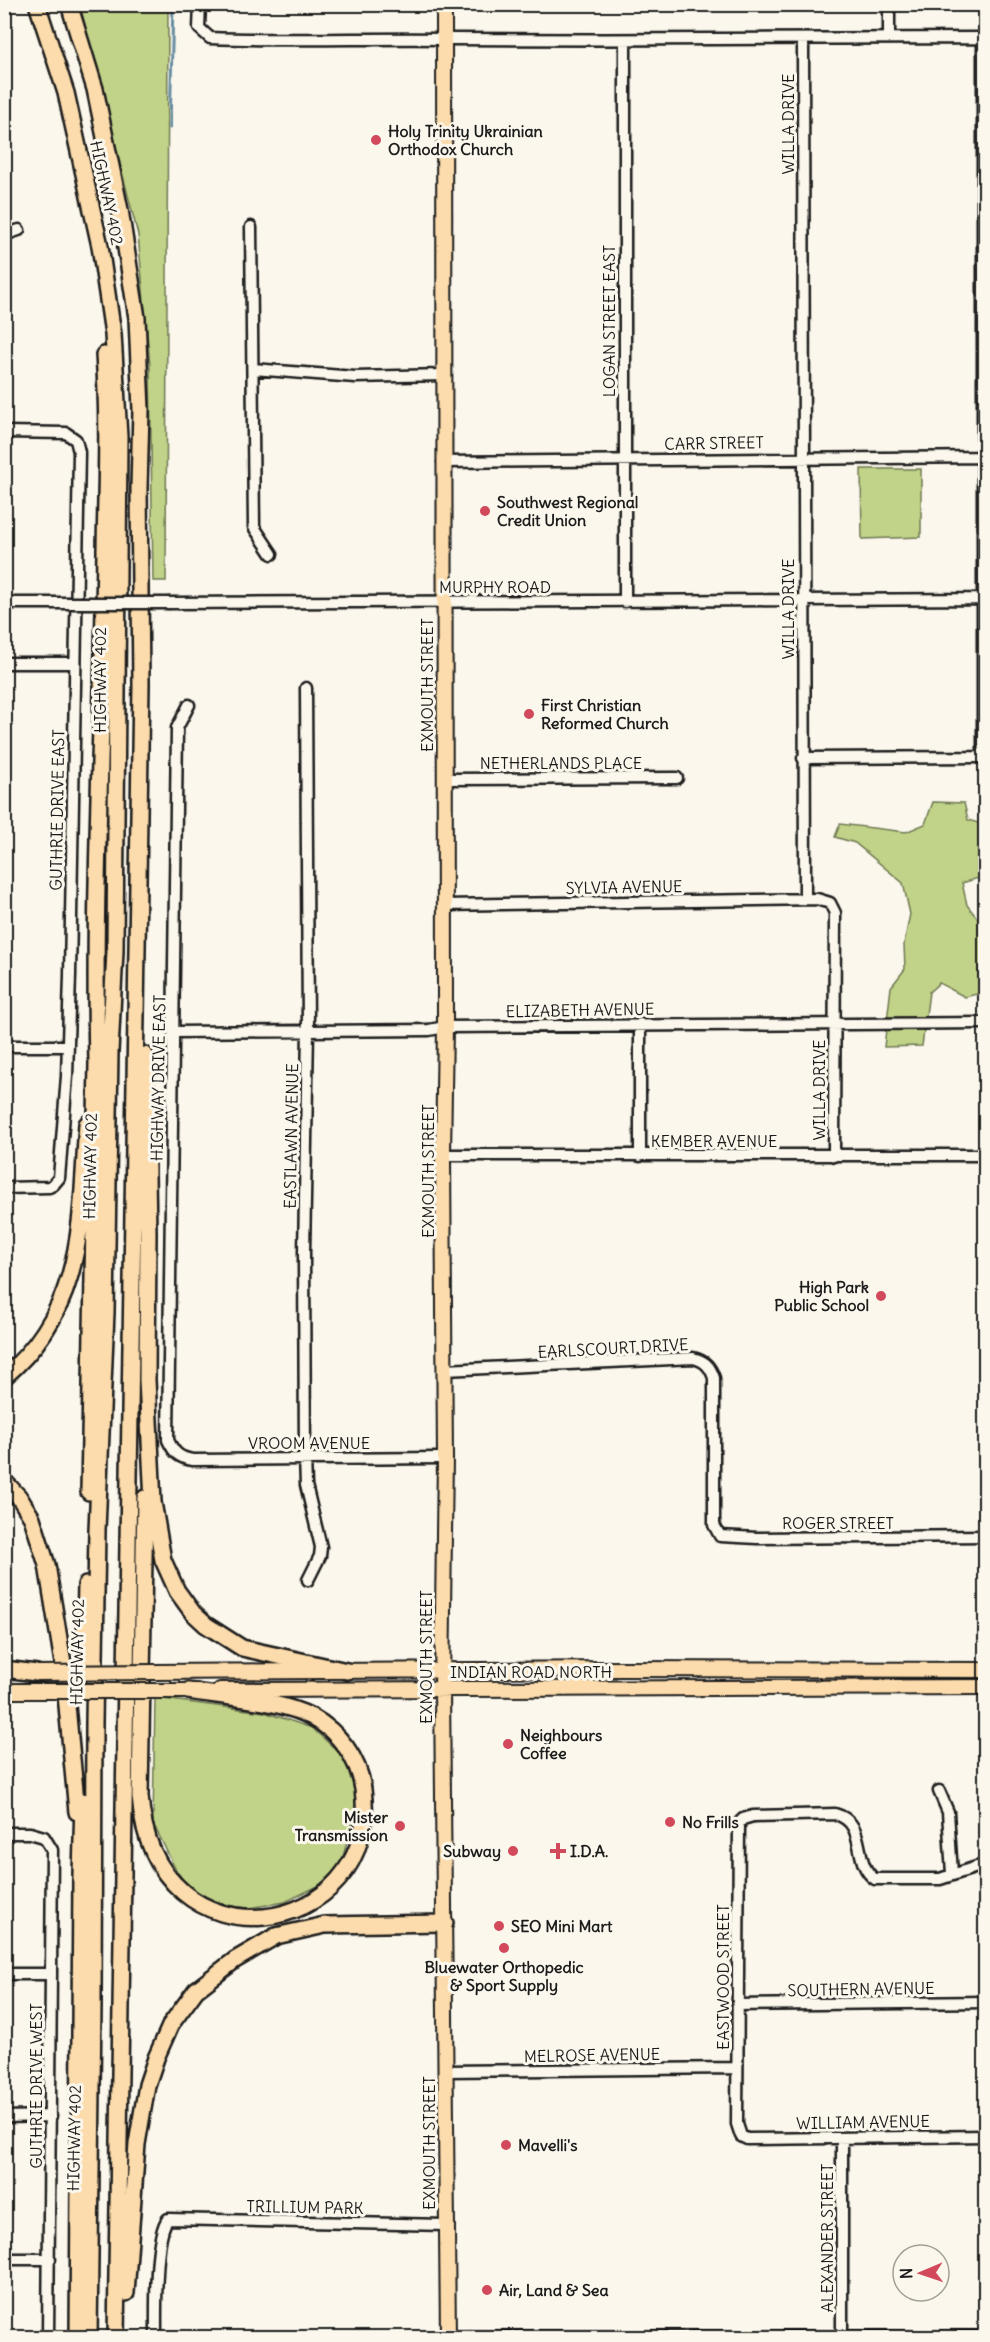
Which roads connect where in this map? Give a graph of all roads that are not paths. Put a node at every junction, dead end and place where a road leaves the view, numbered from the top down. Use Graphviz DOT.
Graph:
graph roads {
  1 [pos="37,4"];
  2 [pos="69,4"];
  3 [pos="200,4"];
  4 [pos="444,4"];
  5 [pos="889,4"];
  6 [pos="889,38"];
  7 [pos="984,38"];
  8 [pos="444,39"];
  9 [pos="802,39"];
  10 [pos="625,40"];
  11 [pos="77,135"];
  12 [pos="251,227"];
  13 [pos="19,230"];
  14 [pos="4,235"];
  15 [pos="253,369"];
  16 [pos="443,375"];
  17 [pos="4,432"];
  18 [pos="804,457"];
  19 [pos="984,457"];
  20 [pos="623,459"];
  21 [pos="443,462"];
  22 [pos="272,554"];
  23 [pos="984,599"];
  24 [pos="803,600"];
  25 [pos="444,602"];
  26 [pos="625,602"];
  27 [pos="4,603"];
  28 [pos="4,663"];
  29 [pos="75,663"];
  30 [pos="141,684"];
  31 [pos="306,688"];
  32 [pos="189,705"];
  33 [pos="984,757"];
  34 [pos="803,758"];
  35 [pos="444,778"];
  36 [pos="677,778"];
  37 [pos="805,899"];
  38 [pos="444,904"];
  39 [pos="115,951"];
  40 [pos="95,998"];
  41 [pos="835,1023"];
  42 [pos="986,1023"];
  43 [pos="640,1024"];
  44 [pos="445,1028"];
  45 [pos="308,1030"];
  46 [pos="174,1032"];
  47 [pos="4,1046"];
  48 [pos="68,1046"];
  49 [pos="443,1155"];
  50 [pos="986,1155"];
  51 [pos="640,1156"];
  52 [pos="834,1156"];
  53 [pos="4,1188"];
  54 [pos="445,1370"];
  55 [pos="4,1377"];
  56 [pos="147,1380"];
  57 [pos="174,1452"];
  58 [pos="305,1458"];
  59 [pos="445,1458"];
  60 [pos="4,1481"];
  61 [pos="714,1509"];
  62 [pos="986,1536"];
  63 [pos="308,1580"];
  64 [pos="442,1670"];
  65 [pos="986,1670"];
  66 [pos="4,1671"];
  67 [pos="347,1671"];
  68 [pos="36,1673"];
  69 [pos="986,1687"];
  70 [pos="442,1688"];
  71 [pos="4,1691"];
  72 [pos="188,1691"];
  73 [pos="939,1791"];
  74 [pos="4,1833"];
  75 [pos="986,1864"];
  76 [pos="952,1874"];
  77 [pos="81,1875"];
  78 [pos="445,1923"];
  79 [pos="4,1974"];
  80 [pos="51,1974"];
  81 [pos="986,2002"];
  82 [pos="738,2005"];
  83 [pos="737,2068"];
  84 [pos="446,2071"];
  85 [pos="51,2116"];
  86 [pos="4,2117"];
  87 [pos="741,2136"];
  88 [pos="986,2136"];
  89 [pos="842,2138"];
  90 [pos="446,2225"];
  91 [pos="4,2259"];
  92 [pos="50,2259"];
  93 [pos="633,2336"];
  94 [pos="842,2336"];
  95 [pos="48,2337"];
  96 [pos="78,2337"];
  97 [pos="89,2337"];
  98 [pos="99,2337"];
  99 [pos="116,2337"];
  100 [pos="125,2337"];
  101 [pos="156,2337"];
  102 [pos="448,2337"];
  103 [pos="986,2337"];
  1 -- 11 [label="highway, HIGHWAY 402"];
  2 -- 30 [label="highway, HIGHWAY 402"];
  3 -- 8 [label="street"];
  4 -- 8 [label="main road, EXMOUTH STREET"];
  5 -- 6 [label="street"];
  6 -- 7 [label="street"];
  6 -- 9 [label="street"];
  7 -- 19 [label="street"];
  8 -- 10 [label="street"];
  8 -- 16 [label="main road, EXMOUTH STREET"];
  9 -- 10 [label="street"];
  9 -- 18 [label="street, WILLA DRIVE"];
  10 -- 20 [label="street, LOGAN STREET EAST"];
  11 -- 39 [label="highway, HIGHWAY 402"];
  11 -- 40 [label="highway"];
  12 -- 15 [label="street"];
  13 -- 14 [label="street"];
  15 -- 16 [label="street"];
  15 -- 22 [label="street"];
  16 -- 21 [label="main road, EXMOUTH STREET"];
  17 -- 29 [label="street, GUTHRIE DRIVE EAST"];
  18 -- 19 [label="street, CARR STREET"];
  18 -- 20 [label="street, CARR STREET"];
  18 -- 24 [label="street, WILLA DRIVE"];
  19 -- 23 [label="street"];
  20 -- 21 [label="street, CARR STREET"];
  20 -- 26 [label="street, LOGAN STREET EAST"];
  21 -- 25 [label="main road, EXMOUTH STREET"];
  23 -- 24 [label="street, MURPHY ROAD"];
  23 -- 33 [label="street"];
  24 -- 26 [label="street, MURPHY ROAD"];
  24 -- 34 [label="street, WILLA DRIVE"];
  25 -- 26 [label="street, MURPHY ROAD"];
  25 -- 27 [label="street, MURPHY ROAD, bridge"];
  25 -- 35 [label="main road, EXMOUTH STREET"];
  28 -- 29 [label="street"];
  29 -- 48 [label="street, GUTHRIE DRIVE EAST"];
  30 -- 56 [label="highway"];
  30 -- 99 [label="highway, HIGHWAY 402"];
  31 -- 45 [label="street, EASTLAWN AVENUE"];
  32 -- 46 [label="street, HIGHWAY DRIVE EAST"];
  33 -- 34 [label="street"];
  34 -- 37 [label="street, WILLA DRIVE"];
  35 -- 36 [label="street, NETHERLANDS PLACE"];
  35 -- 38 [label="main road, EXMOUTH STREET"];
  37 -- 38 [label="street, SYLVIA AVENUE"];
  37 -- 41 [label="street, WILLA DRIVE"];
  38 -- 44 [label="main road, EXMOUTH STREET"];
  39 -- 97 [label="highway, HIGHWAY 402"];
  39 -- 98 [label="highway"];
  40 -- 55 [label="highway"];
  40 -- 77 [label="highway"];
  41 -- 42 [label="street, ELIZABETH AVENUE"];
  41 -- 43 [label="street, ELIZABETH AVENUE"];
  41 -- 52 [label="street, WILLA DRIVE"];
  43 -- 44 [label="street, ELIZABETH AVENUE"];
  43 -- 51 [label="street"];
  44 -- 45 [label="street, ELIZABETH AVENUE"];
  44 -- 49 [label="main road, EXMOUTH STREET"];
  45 -- 46 [label="street, ELIZABETH AVENUE"];
  45 -- 58 [label="street, EASTLAWN AVENUE"];
  46 -- 57 [label="street, HIGHWAY DRIVE EAST"];
  47 -- 48 [label="street"];
  48 -- 53 [label="street, GUTHRIE DRIVE EAST"];
  49 -- 51 [label="street, KEMBER AVENUE"];
  49 -- 54 [label="main road, EXMOUTH STREET"];
  50 -- 52 [label="street, KEMBER AVENUE"];
  51 -- 52 [label="street, KEMBER AVENUE"];
  54 -- 59 [label="main road, EXMOUTH STREET"];
  54 -- 61 [label="street, EARLSCOURT DRIVE"];
  56 -- 67 [label="highway"];
  56 -- 72 [label="highway"];
  57 -- 58 [label="street, VROOM AVENUE"];
  58 -- 59 [label="street, VROOM AVENUE"];
  58 -- 63 [label="street, EASTLAWN AVENUE"];
  59 -- 64 [label="main road, EXMOUTH STREET"];
  60 -- 77 [label="highway"];
  61 -- 62 [label="street, ROGER STREET"];
  64 -- 65 [label="main road, INDIAN ROAD NORTH"];
  64 -- 67 [label="main road, INDIAN ROAD NORTH"];
  64 -- 70 [label="main road, EXMOUTH STREET"];
  66 -- 68 [label="highway"];
  67 -- 68 [label="main road, INDIAN ROAD NORTH, bridge"];
  69 -- 70 [label="main road, INDIAN ROAD NORTH"];
  70 -- 72 [label="main road, INDIAN ROAD NORTH"];
  70 -- 78 [label="main road, EXMOUTH STREET"];
  71 -- 72 [label="main road, INDIAN ROAD NORTH, bridge"];
  73 -- 76 [label="street"];
  74 -- 80 [label="street, GUTHRIE DRIVE WEST"];
  75 -- 76 [label="street"];
  76 -- 82 [label="street, EASTWOOD STREET"];
  77 -- 96 [label="highway"];
  78 -- 84 [label="main road, EXMOUTH STREET"];
  78 -- 100 [label="highway"];
  79 -- 80 [label="street"];
  80 -- 85 [label="street, GUTHRIE DRIVE WEST"];
  81 -- 82 [label="street, SOUTHERN AVENUE"];
  82 -- 83 [label="street, EASTWOOD STREET"];
  83 -- 84 [label="street, MELROSE AVENUE"];
  83 -- 87 [label="street, EASTWOOD STREET"];
  84 -- 90 [label="main road, EXMOUTH STREET"];
  85 -- 86 [label="street"];
  85 -- 92 [label="street, GUTHRIE DRIVE WEST"];
  87 -- 89 [label="street, WILLIAM AVENUE"];
  88 -- 89 [label="street, WILLIAM AVENUE"];
  89 -- 94 [label="street, ALEXANDER STREET"];
  90 -- 101 [label="street, TRILLIUM PARK"];
  90 -- 102 [label="main road, EXMOUTH STREET"];
  91 -- 92 [label="street"];
  92 -- 95 [label="street, GUTHRIE DRIVE WEST"];
  93 -- 94 [label="street"];
  93 -- 102 [label="street"];
  94 -- 103 [label="street"];
}
